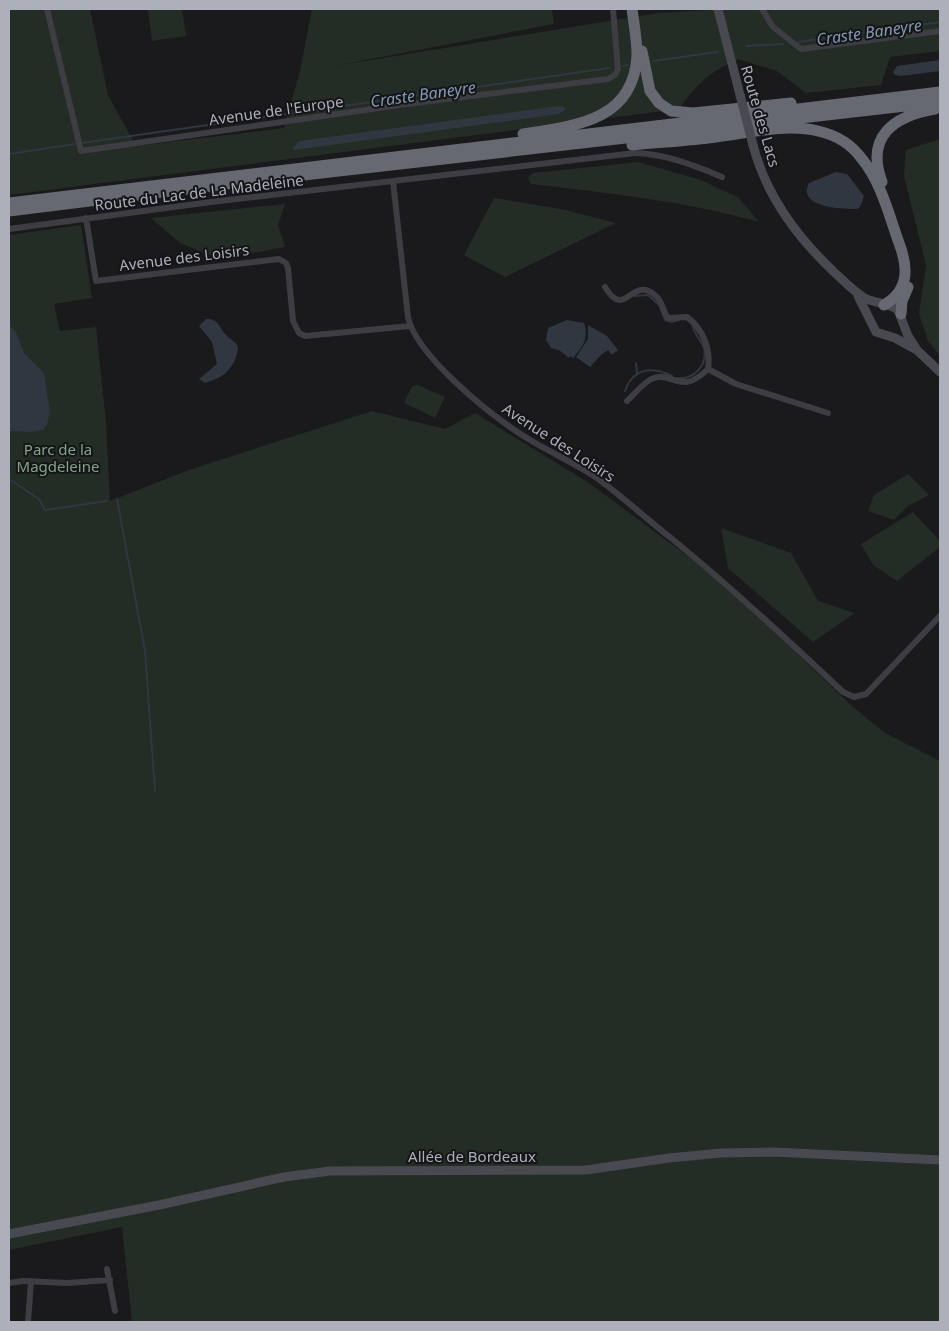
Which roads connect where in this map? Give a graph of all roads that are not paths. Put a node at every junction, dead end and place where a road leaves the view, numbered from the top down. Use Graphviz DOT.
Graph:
graph roads {
  1 [pos="47,9"];
  2 [pos="613,9"];
  3 [pos="632,9"];
  4 [pos="637,9"];
  5 [pos="718,9"];
  6 [pos="762,9"];
  7 [pos="940,31"];
  8 [pos="940,92"];
  9 [pos="940,102"];
  10 [pos="856,106"];
  11 [pos="940,108"];
  12 [pos="488,154"];
  13 [pos="324,164"];
  14 [pos="722,177"];
  15 [pos="393,182"];
  16 [pos="9,202"];
  17 [pos="9,211"];
  18 [pos="86,218"];
  19 [pos="9,229"];
  20 [pos="604,287"];
  21 [pos="854,290"];
  22 [pos="884,305"];
  23 [pos="871,319"];
  24 [pos="901,319"];
  25 [pos="410,326"];
  26 [pos="890,336"];
  27 [pos="917,350"];
  28 [pos="708,369"];
  29 [pos="940,372"];
  30 [pos="627,401"];
  31 [pos="828,413"];
  32 [pos="940,616"];
  33 [pos="940,1160"];
  34 [pos="9,1234"];
  35 [pos="107,1268"];
  36 [pos="110,1280"];
  37 [pos="31,1281"];
  38 [pos="9,1283"];
  39 [pos="115,1311"];
  40 [pos="28,1322"];
  1 -- 2 [label="street, Avenue de l'Europe"];
  3 -- 13 [label="highway"];
  4 -- 10 [label="highway"];
  5 -- 21 [label="main road, Route des Lacs, bridge"];
  6 -- 7 [label="street"];
  8 -- 10 [label="highway"];
  9 -- 10 [label="highway"];
  10 -- 12 [label="highway"];
  10 -- 13 [label="highway"];
  11 -- 24 [label="highway"];
  12 -- 17 [label="highway"];
  12 -- 22 [label="highway"];
  13 -- 16 [label="highway"];
  14 -- 15 [label="street, Route du Lac de La Madeleine"];
  15 -- 18 [label="street, Route du Lac de La Madeleine"];
  15 -- 25 [label="street"];
  18 -- 19 [label="street, Route du Lac de La Madeleine"];
  18 -- 25 [label="street, Avenue des Loisirs"];
  20 -- 28 [label="street"];
  21 -- 22 [label="main road, Route des Lacs"];
  21 -- 23 [label="main road, Route des Lacs"];
  22 -- 23 [label="main road"];
  22 -- 24 [label="main road, Route des Lacs"];
  23 -- 26 [label="main road, Route des Lacs"];
  24 -- 26 [label="main road"];
  24 -- 27 [label="main road, Route des Lacs"];
  25 -- 32 [label="street, Avenue des Loisirs"];
  26 -- 27 [label="main road, Route des Lacs"];
  27 -- 29 [label="main road, Route des Lacs"];
  28 -- 30 [label="street"];
  28 -- 31 [label="street"];
  33 -- 34 [label="main road, Allée de Bordeaux"];
  35 -- 36 [label="street"];
  36 -- 37 [label="street"];
  36 -- 39 [label="street"];
  37 -- 38 [label="street"];
  37 -- 40 [label="street"];
}
